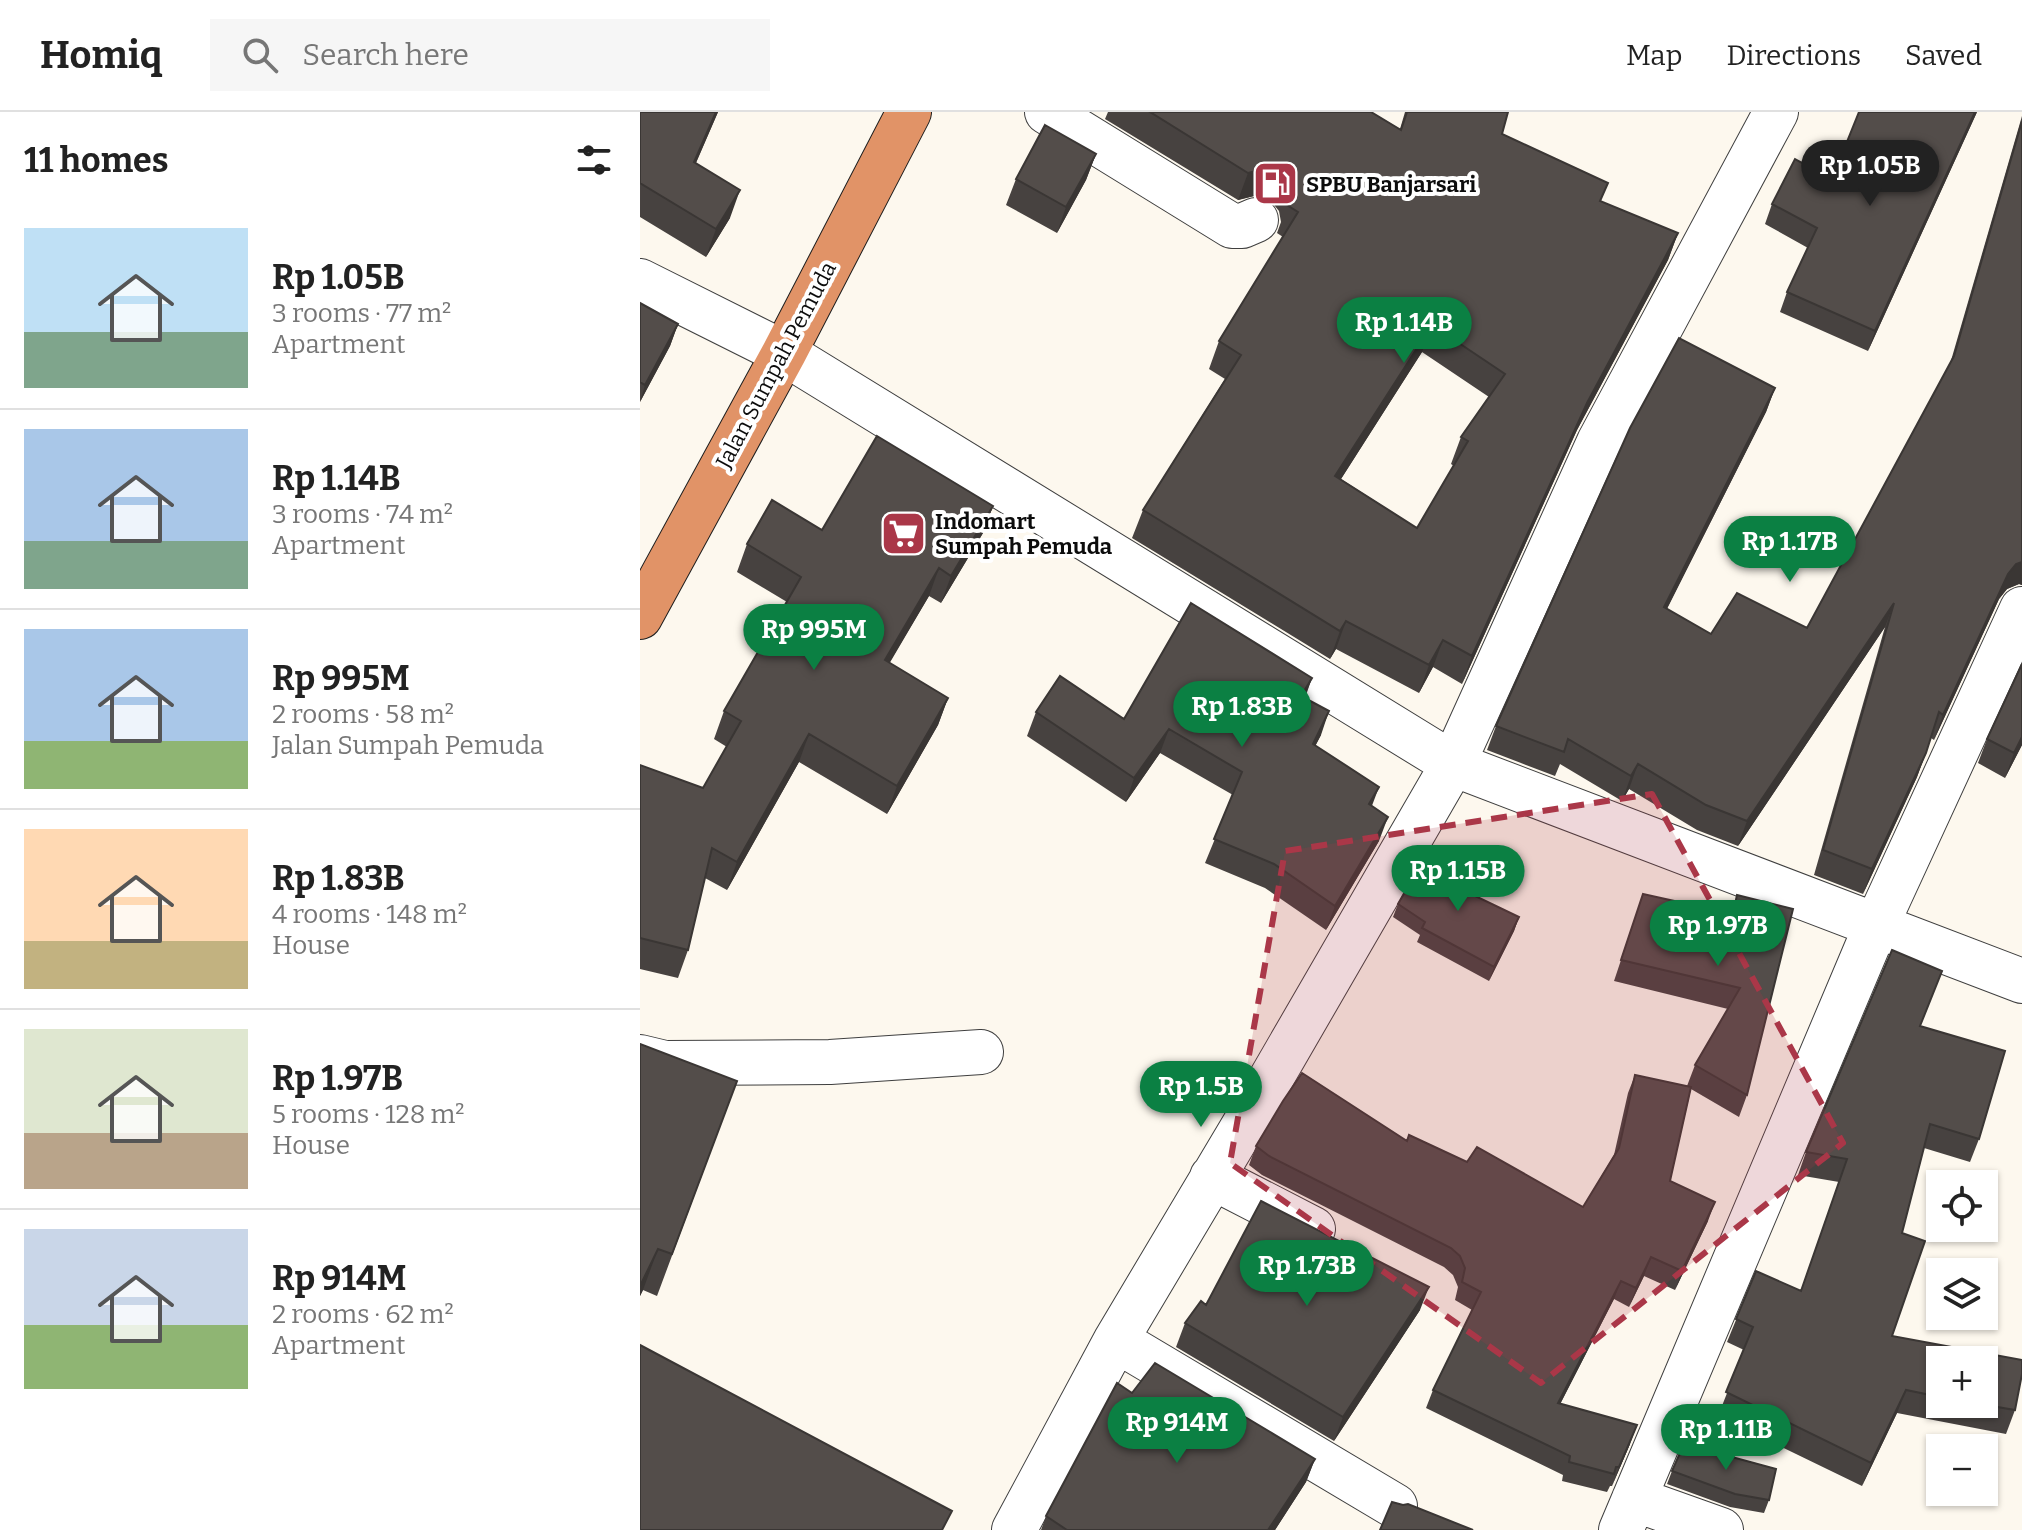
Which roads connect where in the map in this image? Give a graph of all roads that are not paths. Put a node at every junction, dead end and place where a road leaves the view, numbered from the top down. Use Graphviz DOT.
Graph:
graph roads {
  1 [pos="909,112"];
  2 [pos="1047,112"];
  3 [pos="1776,112"];
  4 [pos="1256,220"];
  5 [pos="640,281"];
  6 [pos="784,353"];
  7 [pos="2022,609"];
  8 [pos="640,617"];
  9 [pos="1453,764"];
  10 [pos="1876,926"];
  11 [pos="2022,981"];
  12 [pos="981,1052"];
  13 [pos="640,1057"];
  14 [pos="1212,1177"];
  15 [pos="1350,1247"];
  16 [pos="1116,1340"];
  17 [pos="1395,1506"];
  18 [pos="1628,1514"];
  19 [pos="1014,1530"];
  20 [pos="1721,1530"];
  1 -- 6 [label="highway, Jalan Sumpah Pemuda"];
  2 -- 4 [label="street"];
  3 -- 9 [label="street"];
  5 -- 6 [label="street"];
  6 -- 8 [label="highway, Jalan Sumpah Pemuda"];
  6 -- 9 [label="street"];
  7 -- 10 [label="street"];
  9 -- 10 [label="street"];
  9 -- 14 [label="street"];
  10 -- 11 [label="street"];
  10 -- 18 [label="street"];
  12 -- 13 [label="street"];
  14 -- 15 [label="street"];
  14 -- 16 [label="street"];
  16 -- 17 [label="street"];
  16 -- 19 [label="street"];
  18 -- 20 [label="street"];
}
